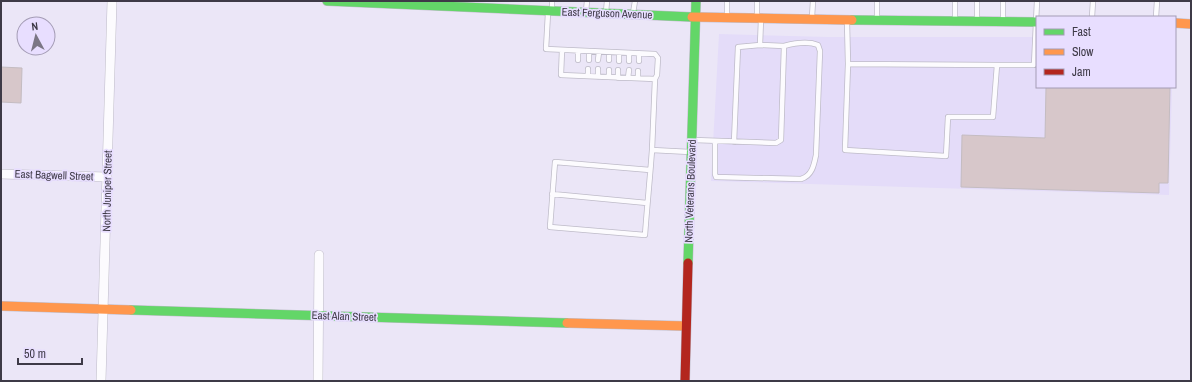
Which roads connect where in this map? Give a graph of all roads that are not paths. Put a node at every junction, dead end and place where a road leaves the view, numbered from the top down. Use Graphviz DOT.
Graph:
graph roads {
  1 [pos="112,1"];
  2 [pos="327,1"];
  3 [pos="552,1"];
  4 [pos="587,1"];
  5 [pos="607,1"];
  6 [pos="635,1"];
  7 [pos="696,1"];
  8 [pos="727,1"];
  9 [pos="757,1"];
  10 [pos="812,1"];
  11 [pos="877,1"];
  12 [pos="955,1"];
  13 [pos="978,1"];
  14 [pos="1003,1"];
  15 [pos="1037,1"];
  16 [pos="1093,1"];
  17 [pos="1157,1"];
  18 [pos="355,2"];
  19 [pos="420,3"];
  20 [pos="550,11"];
  21 [pos="586,13"];
  22 [pos="606,14"];
  23 [pos="633,15"];
  24 [pos="1037,16"];
  25 [pos="1092,16"];
  26 [pos="1156,16"];
  27 [pos="696,17"];
  28 [pos="727,18"];
  29 [pos="759,18"];
  30 [pos="812,19"];
  31 [pos="847,20"];
  32 [pos="877,20"];
  33 [pos="955,21"];
  34 [pos="977,21"];
  35 [pos="1003,22"];
  36 [pos="1036,22"];
  37 [pos="1176,24"];
  38 [pos="1191,24"];
  39 [pos="1036,36"];
  40 [pos="760,45"];
  41 [pos="784,46"];
  42 [pos="562,50"];
  43 [pos="578,51"];
  44 [pos="589,51"];
  45 [pos="599,52"];
  46 [pos="609,52"];
  47 [pos="619,53"];
  48 [pos="629,53"];
  49 [pos="639,54"];
  50 [pos="578,60"];
  51 [pos="589,60"];
  52 [pos="598,60"];
  53 [pos="609,60"];
  54 [pos="619,61"];
  55 [pos="629,61"];
  56 [pos="639,61"];
  57 [pos="848,64"];
  58 [pos="997,65"];
  59 [pos="578,69"];
  60 [pos="588,69"];
  61 [pos="598,69"];
  62 [pos="609,70"];
  63 [pos="618,70"];
  64 [pos="628,70"];
  65 [pos="638,70"];
  66 [pos="578,76"];
  67 [pos="588,76"];
  68 [pos="598,77"];
  69 [pos="609,77"];
  70 [pos="618,78"];
  71 [pos="628,78"];
  72 [pos="638,78"];
  73 [pos="655,79"];
  74 [pos="692,140"];
  75 [pos="715,141"];
  76 [pos="734,142"];
  77 [pos="652,150"];
  78 [pos="692,152"];
  79 [pos="650,170"];
  80 [pos="1,174"];
  81 [pos="107,177"];
  82 [pos="552,194"];
  83 [pos="647,203"];
  84 [pos="319,255"];
  85 [pos="1,306"];
  86 [pos="104,308"];
  87 [pos="318,315"];
  88 [pos="686,326"];
  89 [pos="101,381"];
  90 [pos="318,381"];
  91 [pos="685,381"];
  1 -- 81 [label="street, North Juniper Street"];
  2 -- 18 [label="main road, East Ferguson Avenue"];
  3 -- 20 [label="lane"];
  4 -- 21 [label="lane"];
  5 -- 22 [label="lane"];
  6 -- 23 [label="lane"];
  7 -- 27 [label="main road, North Veterans Boulevard"];
  8 -- 28 [label="lane"];
  9 -- 29 [label="lane"];
  10 -- 30 [label="lane"];
  11 -- 32 [label="lane"];
  12 -- 33 [label="lane"];
  13 -- 34 [label="lane"];
  14 -- 35 [label="lane"];
  15 -- 24 [label="lane"];
  16 -- 25 [label="lane"];
  17 -- 26 [label="lane"];
  18 -- 19 [label="main road, East Ferguson Avenue"];
  19 -- 20 [label="main road, East Ferguson Avenue"];
  20 -- 21 [label="main road, East Ferguson Avenue"];
  20 -- 42 [label="lane"];
  21 -- 22 [label="main road, East Ferguson Avenue"];
  22 -- 23 [label="main road, East Ferguson Avenue"];
  23 -- 27 [label="main road, East Ferguson Avenue"];
  27 -- 28 [label="main road, East Ferguson Avenue"];
  27 -- 74 [label="main road, North Veterans Boulevard"];
  28 -- 29 [label="main road, East Ferguson Avenue"];
  29 -- 30 [label="main road, East Ferguson Avenue"];
  29 -- 40 [label="lane"];
  30 -- 31 [label="main road, East Ferguson Avenue"];
  31 -- 32 [label="main road, East Ferguson Avenue"];
  31 -- 57 [label="lane"];
  32 -- 33 [label="main road, East Ferguson Avenue"];
  33 -- 34 [label="main road, East Ferguson Avenue"];
  34 -- 35 [label="main road, East Ferguson Avenue"];
  35 -- 36 [label="main road, East Ferguson Avenue"];
  37 -- 38 [label="main road"];
  39 -- 58 [label="lane"];
  40 -- 41 [label="lane"];
  40 -- 76 [label="lane"];
  41 -- 75 [label="lane"];
  41 -- 76 [label="lane"];
  42 -- 43 [label="lane"];
  42 -- 66 [label="lane"];
  43 -- 44 [label="lane"];
  43 -- 50 [label="lane"];
  44 -- 45 [label="lane"];
  44 -- 51 [label="lane"];
  45 -- 46 [label="lane"];
  45 -- 52 [label="lane"];
  46 -- 47 [label="lane"];
  46 -- 53 [label="lane"];
  47 -- 48 [label="lane"];
  47 -- 54 [label="lane"];
  48 -- 49 [label="lane"];
  48 -- 55 [label="lane"];
  49 -- 56 [label="lane"];
  49 -- 73 [label="lane"];
  57 -- 58 [label="lane"];
  57 -- 58 [label="lane"];
  59 -- 66 [label="lane"];
  60 -- 67 [label="lane"];
  61 -- 68 [label="lane"];
  62 -- 69 [label="lane"];
  63 -- 70 [label="lane"];
  64 -- 71 [label="lane"];
  65 -- 72 [label="lane"];
  66 -- 67 [label="lane"];
  67 -- 68 [label="lane"];
  68 -- 69 [label="lane"];
  69 -- 70 [label="lane"];
  70 -- 71 [label="lane"];
  71 -- 72 [label="lane"];
  72 -- 73 [label="lane"];
  73 -- 77 [label="lane"];
  74 -- 75 [label="lane"];
  74 -- 78 [label="main road, North Veterans Boulevard"];
  75 -- 76 [label="lane"];
  77 -- 78 [label="lane"];
  77 -- 79 [label="lane"];
  78 -- 88 [label="main road, North Veterans Boulevard"];
  79 -- 82 [label="lane"];
  79 -- 83 [label="lane"];
  80 -- 81 [label="street, East Bagwell Street"];
  81 -- 86 [label="street, North Juniper Street"];
  82 -- 83 [label="lane"];
  82 -- 83 [label="lane"];
  84 -- 87 [label="street"];
  85 -- 86 [label="main road, East Alan Street"];
  86 -- 87 [label="main road, East Alan Street"];
  86 -- 89 [label="street, North Juniper Street"];
  87 -- 88 [label="main road, East Alan Street"];
  87 -- 90 [label="street"];
  88 -- 91 [label="main road, North Veterans Boulevard"];
}
